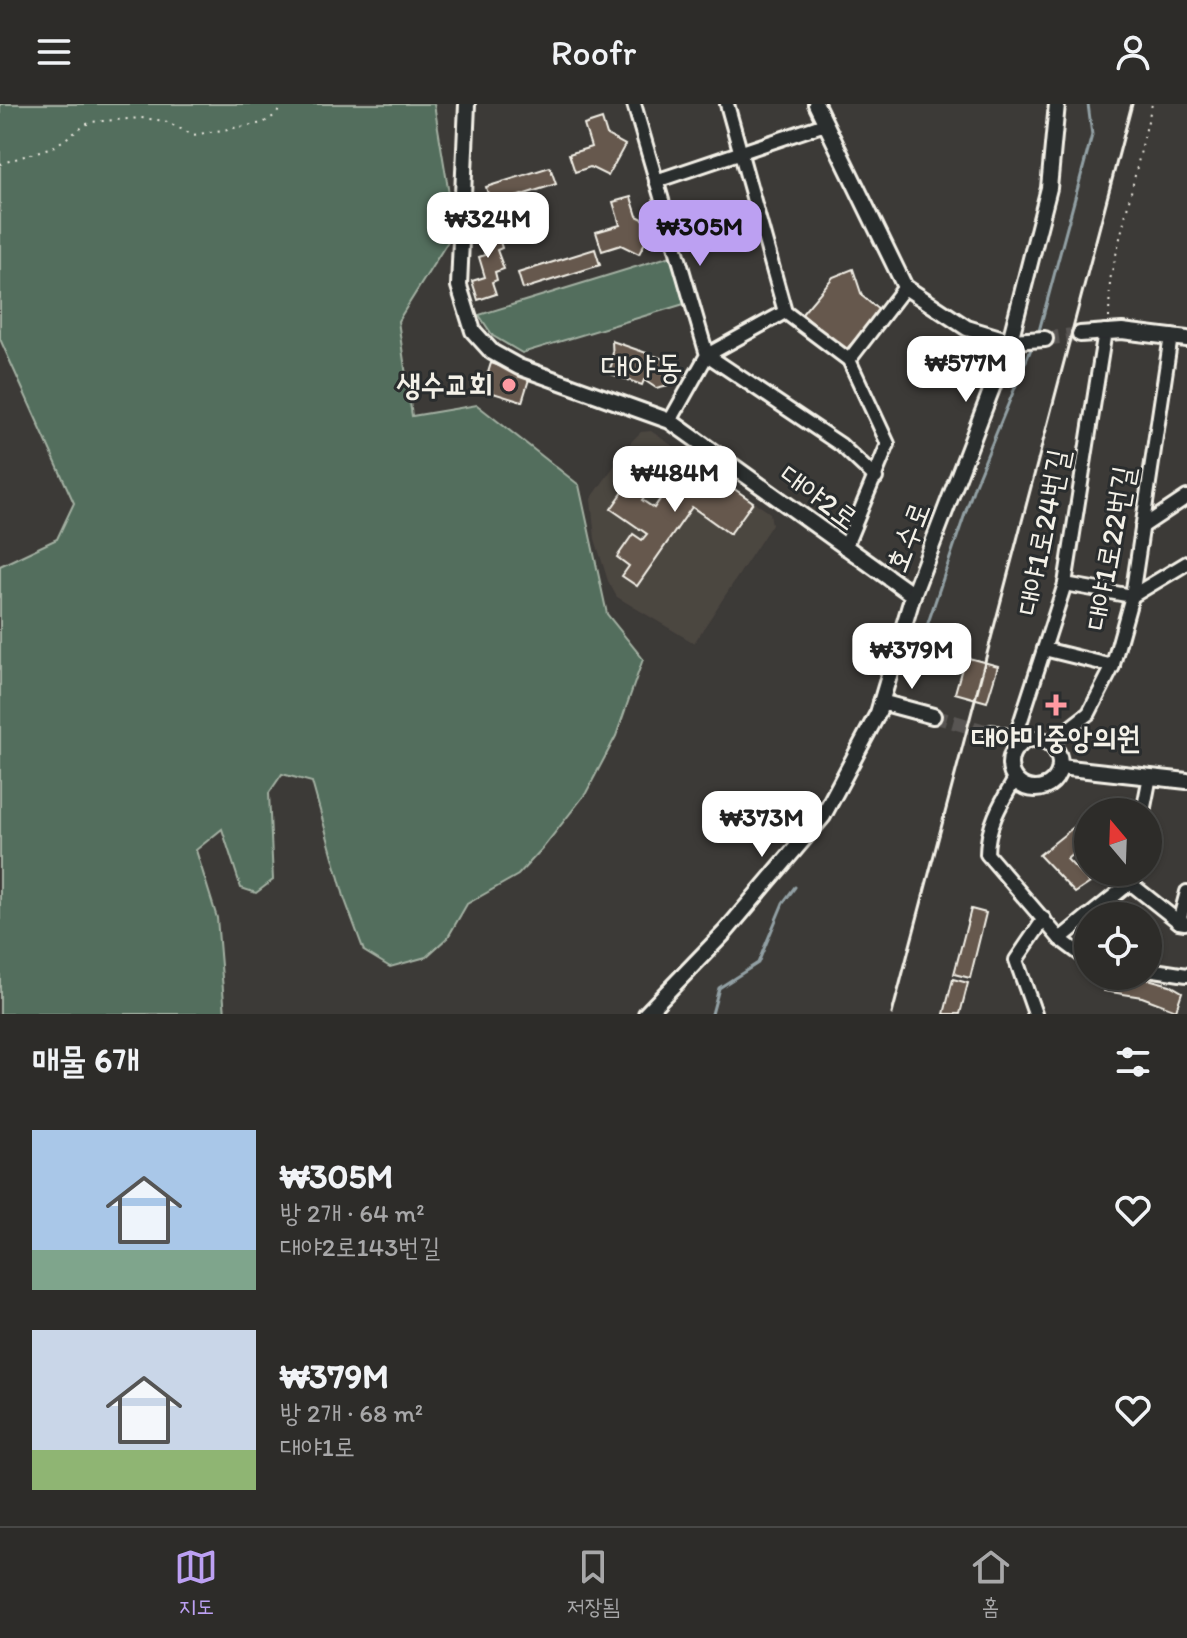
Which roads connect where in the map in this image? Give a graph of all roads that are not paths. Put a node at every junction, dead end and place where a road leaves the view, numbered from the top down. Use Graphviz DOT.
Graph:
graph roads {
  1 [pos="467,104"];
  2 [pos="634,104"];
  3 [pos="727,104"];
  4 [pos="816,104"];
  5 [pos="1057,104"];
  6 [pos="825,124"];
  7 [pos="741,153"];
  8 [pos="656,181"];
  9 [pos="905,287"];
  10 [pos="785,312"];
  11 [pos="1105,331"];
  12 [pos="1080,334"];
  13 [pos="1171,336"];
  14 [pos="1045,339"];
  15 [pos="1187,339"];
  16 [pos="1010,341"];
  17 [pos="707,355"];
  18 [pos="849,360"];
  19 [pos="670,421"];
  20 [pos="876,478"];
  21 [pos="1187,497"];
  22 [pos="1142,527"];
  23 [pos="845,548"];
  24 [pos="1187,563"];
  25 [pos="1065,584"];
  26 [pos="913,595"];
  27 [pos="1132,596"];
  28 [pos="1044,649"];
  29 [pos="1113,666"];
  30 [pos="881,702"];
  31 [pos="933,716"];
  32 [pos="992,733"];
  33 [pos="1017,742"];
  34 [pos="1049,744"];
  35 [pos="1060,767"];
  36 [pos="1150,776"];
  37 [pos="1015,779"];
  38 [pos="1187,781"];
  39 [pos="1146,798"];
  40 [pos="1121,886"];
  41 [pos="1141,886"];
  42 [pos="1187,892"];
  43 [pos="1103,902"];
  44 [pos="1044,919"];
  45 [pos="1183,922"];
  46 [pos="1074,928"];
  47 [pos="1060,939"];
  48 [pos="1074,950"];
  49 [pos="1162,971"];
  50 [pos="1187,975"];
  51 [pos="646,1014"];
  52 [pos="1035,1014"];
  1 -- 19 [label="street, 대야2로"];
  2 -- 8 [label="street"];
  3 -- 7 [label="street"];
  4 -- 6 [label="street"];
  5 -- 16 [label="street, 호수로"];
  6 -- 7 [label="street"];
  6 -- 9 [label="street"];
  7 -- 8 [label="street"];
  7 -- 10 [label="street"];
  8 -- 17 [label="street"];
  9 -- 16 [label="street"];
  9 -- 18 [label="street"];
  10 -- 17 [label="street"];
  10 -- 18 [label="street"];
  11 -- 12 [label="street"];
  11 -- 13 [label="street"];
  11 -- 25 [label="street, 대야1로24번길"];
  13 -- 15 [label="street"];
  13 -- 22 [label="street, 대야1로22번길"];
  14 -- 16 [label="street"];
  16 -- 26 [label="street, 호수로"];
  17 -- 19 [label="street"];
  17 -- 20 [label="street"];
  18 -- 20 [label="street"];
  19 -- 23 [label="street, 대야2로"];
  20 -- 23 [label="street"];
  21 -- 22 [label="street"];
  22 -- 27 [label="street, 대야1로22번길"];
  23 -- 26 [label="street, 대야2로"];
  24 -- 27 [label="street"];
  25 -- 27 [label="street"];
  25 -- 28 [label="street, 대야1로24번길"];
  26 -- 30 [label="street, 호수로"];
  27 -- 29 [label="street, 대야1로22번길"];
  28 -- 29 [label="street"];
  28 -- 33 [label="street, 대야1로24번길"];
  29 -- 34 [label="street, 대야1로22번길"];
  30 -- 31 [label="street"];
  30 -- 51 [label="street, 호수로"];
  32 -- 33 [label="street"];
  33 -- 34 [label="street"];
  33 -- 37 [label="street"];
  34 -- 35 [label="street"];
  35 -- 36 [label="street"];
  35 -- 37 [label="street"];
  36 -- 38 [label="street"];
  36 -- 39 [label="street"];
  37 -- 44 [label="street"];
  40 -- 43 [label="street"];
  41 -- 45 [label="street"];
  42 -- 45 [label="street"];
  44 -- 47 [label="street"];
  44 -- 52 [label="street"];
  46 -- 47 [label="street"];
  47 -- 48 [label="street"];
  49 -- 50 [label="street"];
}
